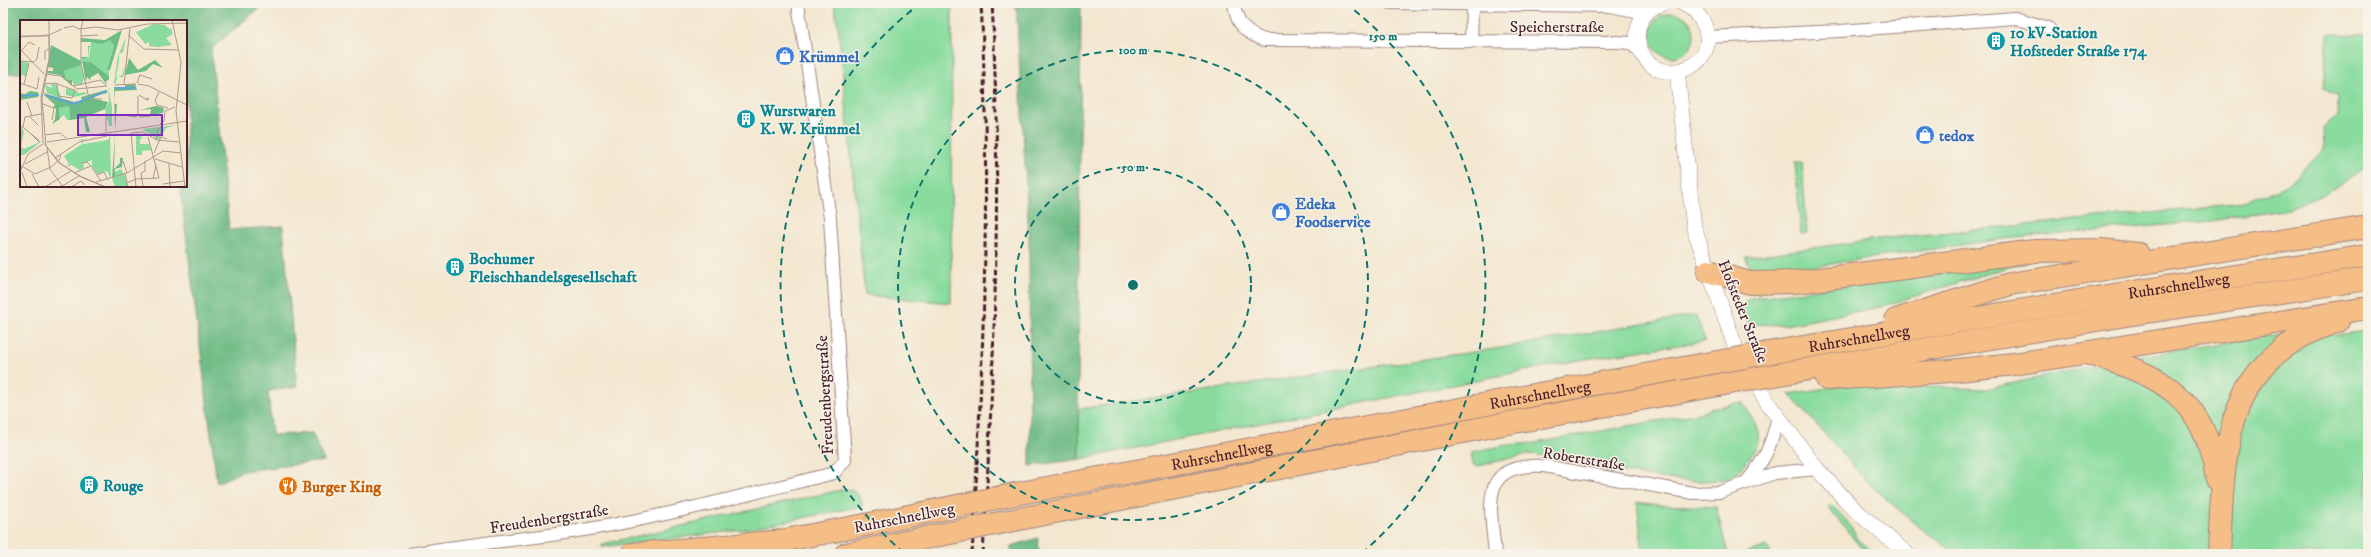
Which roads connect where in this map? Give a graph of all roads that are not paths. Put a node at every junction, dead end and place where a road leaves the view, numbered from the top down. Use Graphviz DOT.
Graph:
graph roads {
  1 [pos="798,3"];
  2 [pos="1234,3"];
  3 [pos="1391,3"];
  4 [pos="1663,3"];
  5 [pos="1682,3"];
  6 [pos="1472,5"];
  7 [pos="1646,13"];
  8 [pos="2048,28"];
  9 [pos="1707,37"];
  10 [pos="1471,42"];
  11 [pos="1641,52"];
  12 [pos="1677,71"];
  13 [pos="2368,211"];
  14 [pos="2368,227"];
  15 [pos="2301,237"];
  16 [pos="2185,255"];
  17 [pos="2368,256"];
  18 [pos="1708,271"];
  19 [pos="2368,279"];
  20 [pos="2368,308"];
  21 [pos="2368,311"];
  22 [pos="1793,348"];
  23 [pos="2082,352"];
  24 [pos="1780,374"];
  25 [pos="1778,417"];
  26 [pos="1817,469"];
  27 [pos="1744,484"];
  28 [pos="2221,504"];
  29 [pos="785,541"];
  30 [pos="2218,547"];
  31 [pos="856,552"];
  32 [pos="411,554"];
  33 [pos="633,554"];
  34 [pos="716,554"];
  35 [pos="1495,554"];
  36 [pos="1907,554"];
  1 -- 32 [label="street, Freudenbergstraße"];
  2 -- 10 [label="street, Speicherstraße"];
  3 -- 6 [label="street, Speicherstraße"];
  4 -- 7 [label="street"];
  5 -- 9 [label="street"];
  6 -- 7 [label="street, Speicherstraße"];
  6 -- 10 [label="street"];
  7 -- 11 [label="street"];
  8 -- 9 [label="street"];
  9 -- 12 [label="street"];
  10 -- 11 [label="street, Speicherstraße"];
  11 -- 12 [label="street"];
  12 -- 18 [label="street, Hofsteder Straße"];
  13 -- 15 [label="highway"];
  14 -- 15 [label="highway"];
  15 -- 16 [label="highway"];
  16 -- 18 [label="highway"];
  16 -- 22 [label="highway"];
  17 -- 22 [label="highway, Ruhrschnellweg"];
  18 -- 25 [label="street, Hofsteder Straße"];
  19 -- 24 [label="highway, Ruhrschnellweg"];
  20 -- 23 [label="highway"];
  21 -- 28 [label="highway"];
  22 -- 29 [label="highway, Ruhrschnellweg, bridge"];
  23 -- 24 [label="highway"];
  23 -- 28 [label="highway"];
  24 -- 31 [label="highway, Ruhrschnellweg, bridge"];
  25 -- 26 [label="street, Hofsteder Straße"];
  25 -- 27 [label="street"];
  26 -- 27 [label="street, Robertstraße"];
  26 -- 36 [label="street, Hofsteder Straße"];
  27 -- 35 [label="street, Robertstraße"];
  28 -- 30 [label="highway"];
  29 -- 33 [label="highway"];
  29 -- 34 [label="highway, Ruhrschnellweg"];
}
